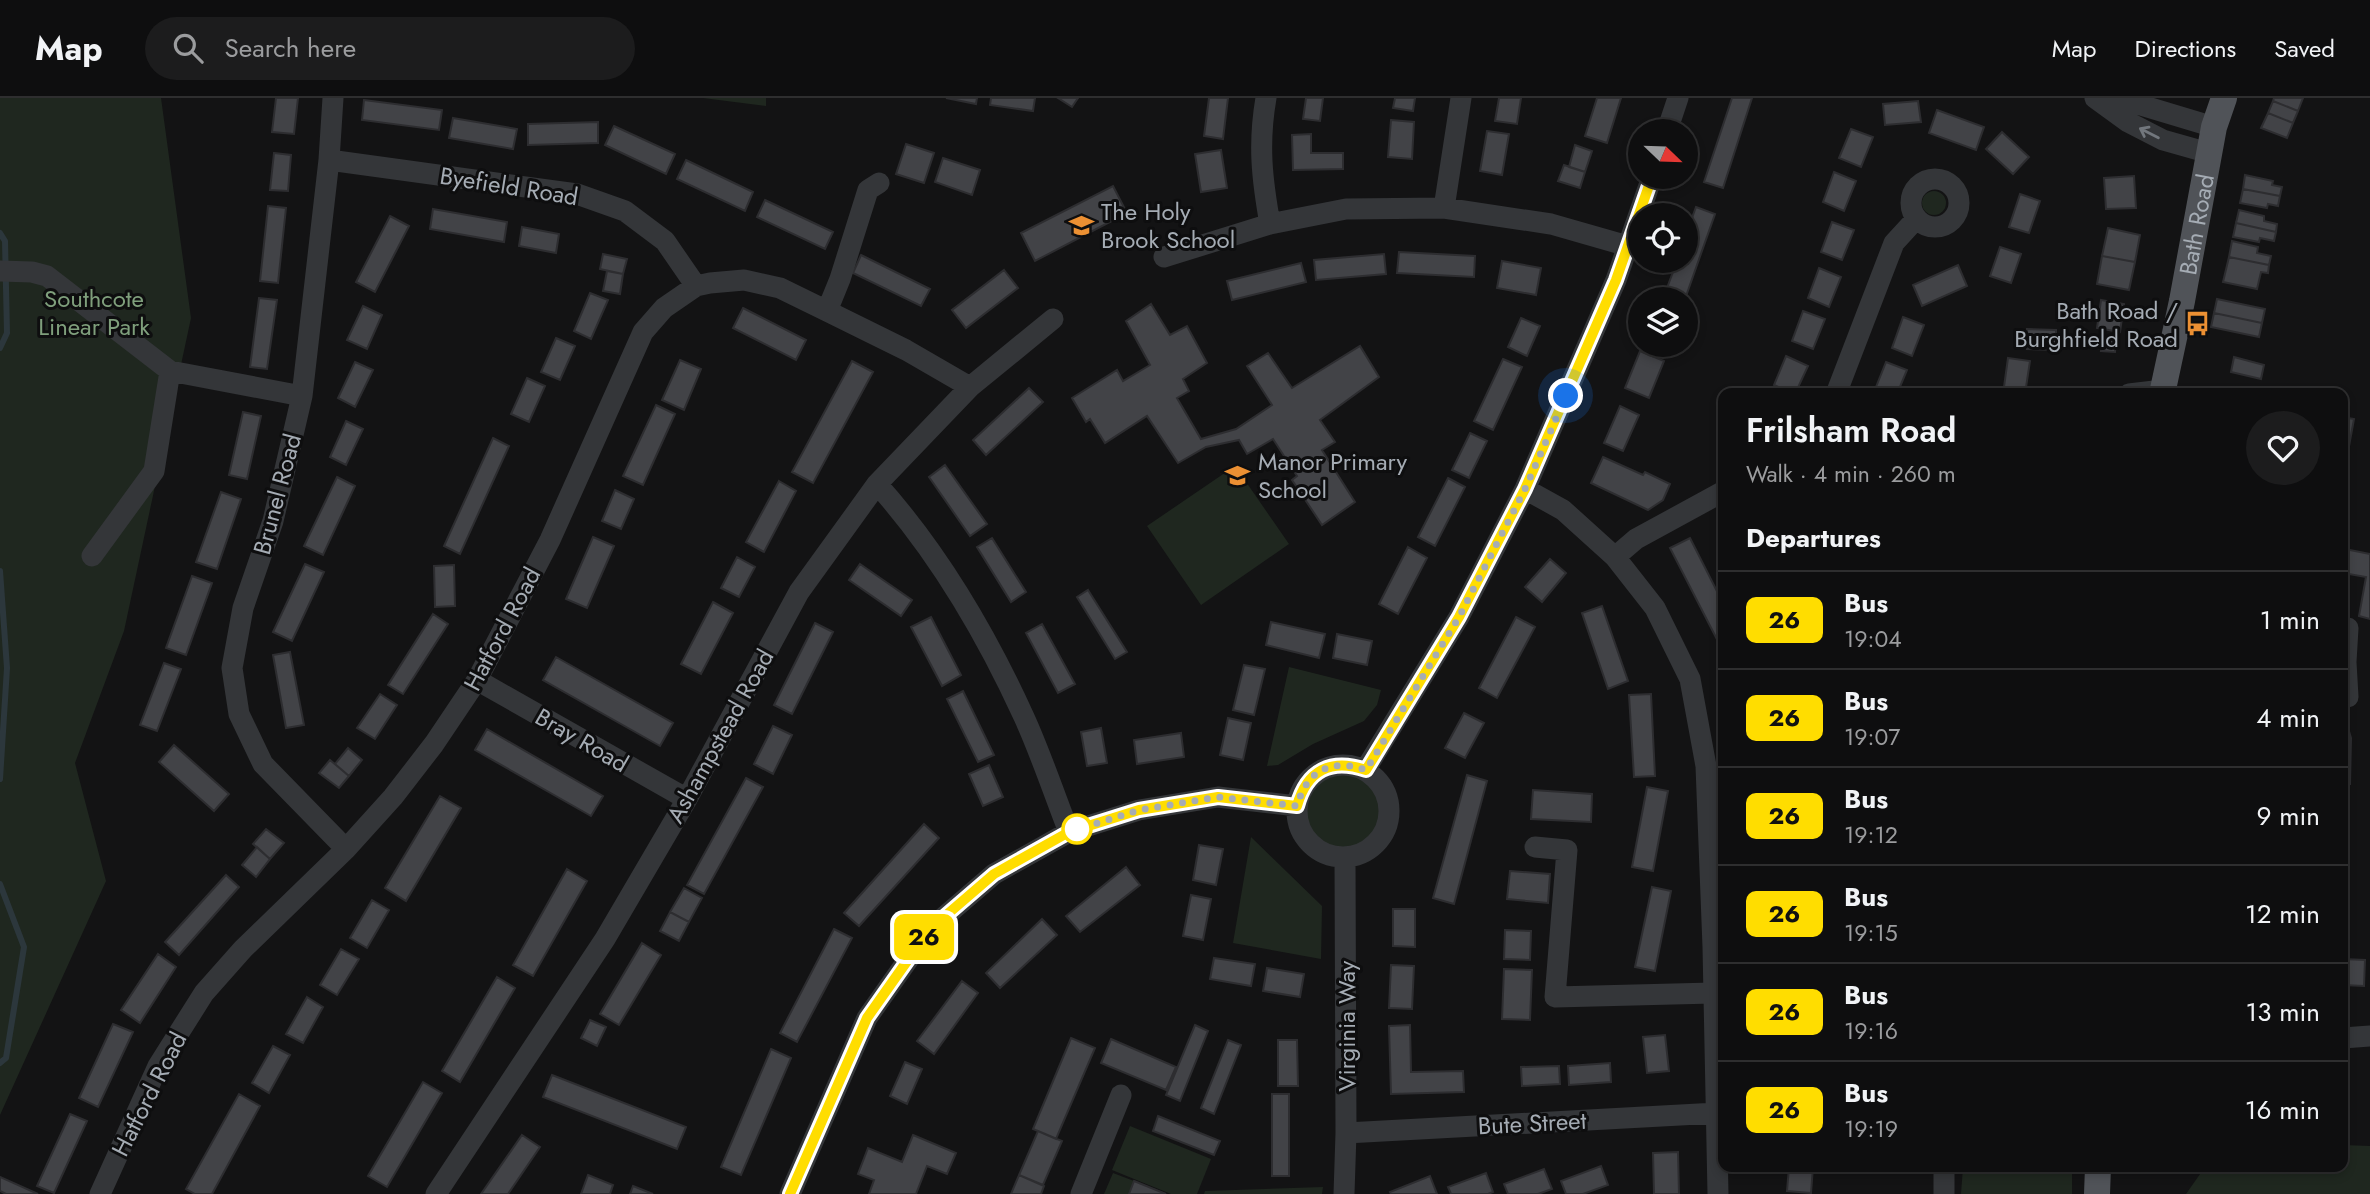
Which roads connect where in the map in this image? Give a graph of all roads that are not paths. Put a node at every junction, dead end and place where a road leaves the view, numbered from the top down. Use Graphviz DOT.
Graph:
graph roads {
  1 [pos="333,98"];
  2 [pos="1265,98"];
  3 [pos="1461,98"];
  4 [pos="1678,98"];
  5 [pos="2095,98"];
  6 [pos="2224,98"];
  7 [pos="1671,119"];
  8 [pos="2214,127"];
  9 [pos="2209,153"];
  10 [pos="329,160"];
  11 [pos="879,183"];
  12 [pos="1444,208"];
  13 [pos="1916,219"];
  14 [pos="1270,224"];
  15 [pos="1628,246"];
  16 [pos="1164,257"];
  17 [pos="0,271"];
  18 [pos="696,286"];
  19 [pos="827,310"];
  20 [pos="1053,319"];
  21 [pos="170,371"];
  22 [pos="970,387"];
  23 [pos="1838,388"];
  24 [pos="2163,388"];
  25 [pos="302,396"];
  26 [pos="877,484"];
  27 [pos="1525,489"];
  28 [pos="1718,494"];
  29 [pos="92,556"];
  30 [pos="1615,557"];
  31 [pos="477,680"];
  32 [pos="1366,770"];
  33 [pos="687,799"];
  34 [pos="1297,806"];
  35 [pos="1069,832"];
  36 [pos="1535,847"];
  37 [pos="346,849"];
  38 [pos="1345,858"];
  39 [pos="1718,947"];
  40 [pos="1713,993"];
  41 [pos="2370,1036"];
  42 [pos="2348,1038"];
  43 [pos="1121,1095"];
  44 [pos="1717,1113"];
  45 [pos="1346,1133"];
  46 [pos="1944,1172"];
  47 [pos="2098,1172"];
  48 [pos="100,1194"];
  49 [pos="436,1194"];
  50 [pos="790,1194"];
  51 [pos="1081,1194"];
  52 [pos="1344,1194"];
  53 [pos="1718,1194"];
  54 [pos="1944,1194"];
  55 [pos="2097,1194"];
  1 -- 10 [label="street, Brunel Road"];
  2 -- 14 [label="street"];
  3 -- 12 [label="street"];
  4 -- 7 [label="street"];
  5 -- 8 [label="street"];
  9 -- 5 [label="street, one-way"];
  6 -- 8 [label="main road, Bath Road"];
  8 -- 9 [label="main road, Bath Road"];
  9 -- 24 [label="main road, Bath Road"];
  10 -- 18 [label="street, Byefield Road"];
  10 -- 25 [label="street, Brunel Road"];
  11 -- 19 [label="street"];
  12 -- 14 [label="street"];
  12 -- 15 [label="street"];
  13 -- 23 [label="street"];
  14 -- 16 [label="street"];
  15 -- 27 [label="street"];
  17 -- 21 [label="street"];
  18 -- 19 [label="street, Hatford Road"];
  18 -- 31 [label="street, Hatford Road"];
  19 -- 22 [label="street, Hatford Road"];
  20 -- 22 [label="street, Ashampstead Road"];
  21 -- 25 [label="street"];
  21 -- 29 [label="street"];
  22 -- 26 [label="street, Ashampstead Road"];
  25 -- 37 [label="street, Brunel Road"];
  26 -- 33 [label="street, Ashampstead Road"];
  26 -- 35 [label="street"];
  27 -- 30 [label="street"];
  27 -- 32 [label="street"];
  28 -- 30 [label="street"];
  30 -- 39 [label="street"];
  31 -- 33 [label="street, Bray Road"];
  31 -- 37 [label="street, Hatford Road"];
  32 -- 34 [label="street"];
  32 -- 38 [label="street"];
  33 -- 49 [label="street, Ashampstead Road"];
  34 -- 35 [label="street"];
  34 -- 38 [label="street"];
  35 -- 50 [label="street"];
  36 -- 40 [label="street"];
  37 -- 48 [label="street, Hatford Road"];
  38 -- 45 [label="street, Virginia Way"];
  39 -- 40 [label="street"];
  40 -- 44 [label="street"];
  41 -- 42 [label="street"];
  43 -- 51 [label="street"];
  44 -- 45 [label="street, Bute Street"];
  44 -- 53 [label="street"];
  45 -- 52 [label="street, Virginia Way"];
  46 -- 54 [label="street"];
  47 -- 55 [label="main road"];
}
